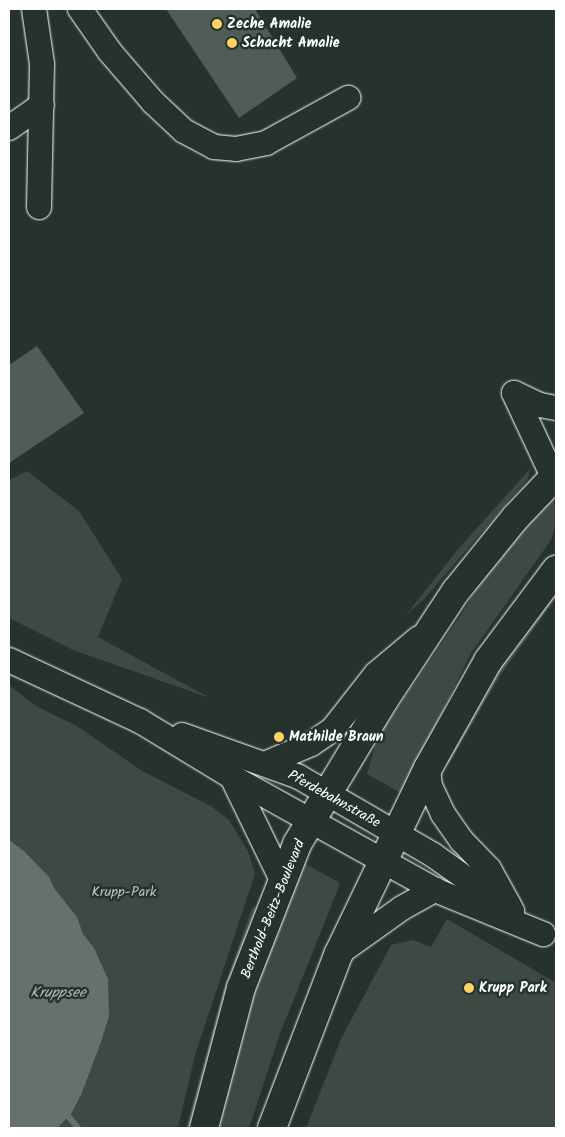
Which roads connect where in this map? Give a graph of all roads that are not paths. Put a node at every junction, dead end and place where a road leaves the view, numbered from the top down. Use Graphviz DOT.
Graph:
graph roads {
  1 [pos="34,9"];
  2 [pos="80,9"];
  3 [pos="348,98"];
  4 [pos="42,105"];
  5 [pos="9,128"];
  6 [pos="39,207"];
  7 [pos="556,408"];
  8 [pos="555,479"];
  9 [pos="556,556"];
  10 [pos="556,570"];
  11 [pos="529,604"];
  12 [pos="428,630"];
  13 [pos="9,660"];
  14 [pos="140,721"];
  15 [pos="267,763"];
  16 [pos="428,768"];
  17 [pos="232,777"];
  18 [pos="328,793"];
  19 [pos="311,820"];
  20 [pos="397,834"];
  21 [pos="383,861"];
  22 [pos="282,880"];
  23 [pos="435,890"];
  24 [pos="512,911"];
  25 [pos="550,938"];
  26 [pos="339,953"];
  27 [pos="204,1128"];
  28 [pos="272,1128"];
  1 -- 4 [label="street"];
  2 -- 3 [label="street"];
  4 -- 5 [label="street"];
  4 -- 6 [label="street"];
  7 -- 8 [label="street"];
  8 -- 12 [label="main road, Berthold-Beitz-Boulevard"];
  9 -- 11 [label="street"];
  10 -- 11 [label="main road"];
  11 -- 16 [label="main road"];
  12 -- 15 [label="street, Berthold-Beitz-Boulevard"];
  12 -- 18 [label="main road, Berthold-Beitz-Boulevard"];
  13 -- 14 [label="street, Pferdebahnstraße"];
  14 -- 15 [label="street, Pferdebahnstraße"];
  14 -- 17 [label="street, Pferdebahnstraße"];
  15 -- 18 [label="street, Pferdebahnstraße"];
  16 -- 20 [label="main road"];
  16 -- 24 [label="street, Pferdebahnstraße"];
  17 -- 19 [label="street, Pferdebahnstraße"];
  17 -- 22 [label="street"];
  18 -- 19 [label="main road, Berthold-Beitz-Boulevard"];
  18 -- 20 [label="street, Pferdebahnstraße"];
  19 -- 21 [label="street, Pferdebahnstraße"];
  19 -- 22 [label="main road, Berthold-Beitz-Boulevard"];
  20 -- 21 [label="main road"];
  20 -- 24 [label="street, Pferdebahnstraße"];
  21 -- 23 [label="street, Pferdebahnstraße"];
  21 -- 26 [label="main road"];
  22 -- 27 [label="main road, Berthold-Beitz-Boulevard"];
  23 -- 25 [label="street, Pferdebahnstraße"];
  23 -- 26 [label="street"];
  24 -- 25 [label="street, Pferdebahnstraße"];
  26 -- 28 [label="main road"];
}
